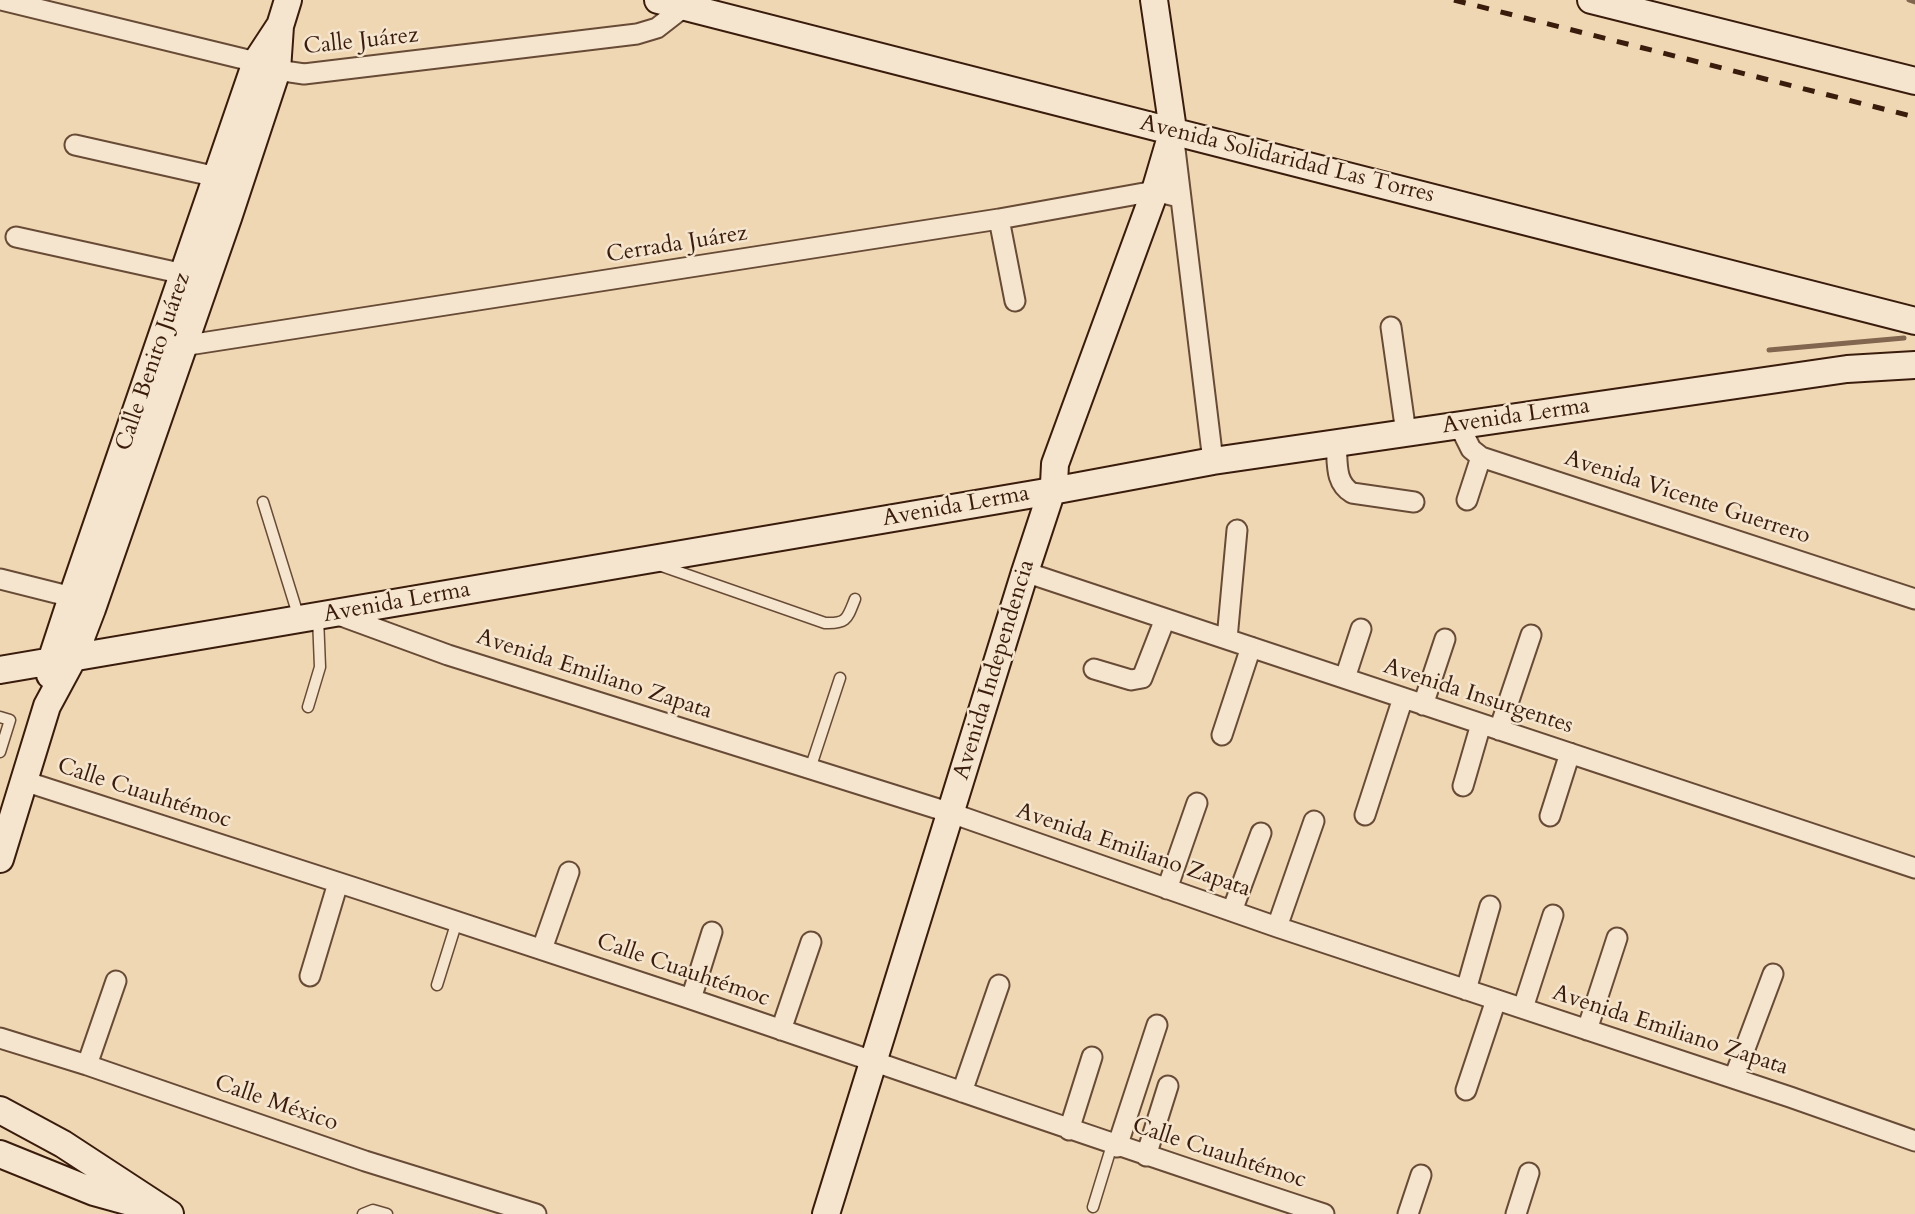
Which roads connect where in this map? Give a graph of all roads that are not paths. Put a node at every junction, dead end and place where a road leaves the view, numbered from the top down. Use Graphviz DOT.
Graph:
graph roads {
  1 [pos="1,0"];
  2 [pos="288,0"];
  3 [pos="658,0"];
  4 [pos="1154,0"];
  5 [pos="1591,0"];
  6 [pos="684,7"];
  7 [pos="266,66"];
  8 [pos="1915,81"];
  9 [pos="1173,130"];
  10 [pos="75,145"];
  11 [pos="217,177"];
  12 [pos="1167,194"];
  13 [pos="999,219"];
  14 [pos="16,237"];
  15 [pos="184,274"];
  16 [pos="1016,301"];
  17 [pos="1915,321"];
  18 [pos="1391,327"];
  19 [pos="182,346"];
  20 [pos="1915,365"];
  21 [pos="1459,425"];
  22 [pos="1406,433"];
  23 [pos="1336,443"];
  24 [pos="1212,452"];
  25 [pos="1481,457"];
  26 [pos="1054,479"];
  27 [pos="1467,500"];
  28 [pos="262,502"];
  29 [pos="1414,502"];
  30 [pos="1237,530"];
  31 [pos="646,560"];
  32 [pos="1025,572"];
  33 [pos="0,579"];
  34 [pos="72,597"];
  35 [pos="855,599"];
  36 [pos="1915,599"];
  37 [pos="317,616"];
  38 [pos="1165,618"];
  39 [pos="1361,629"];
  40 [pos="1531,635"];
  41 [pos="1227,639"];
  42 [pos="1445,639"];
  43 [pos="1251,647"];
  44 [pos="63,659"];
  45 [pos="1094,669"];
  46 [pos="0,670"];
  47 [pos="840,678"];
  48 [pos="1345,678"];
  49 [pos="1403,698"];
  50 [pos="1423,705"];
  51 [pos="308,707"];
  52 [pos="0,717"];
  53 [pos="1490,727"];
  54 [pos="1222,735"];
  55 [pos="0,751"];
  56 [pos="1570,753"];
  57 [pos="810,769"];
  58 [pos="24,781"];
  59 [pos="1463,786"];
  60 [pos="1197,803"];
  61 [pos="951,813"];
  62 [pos="1365,815"];
  63 [pos="1550,816"];
  64 [pos="1314,821"];
  65 [pos="1261,833"];
  66 [pos="0,859"];
  67 [pos="1915,869"];
  68 [pos="569,872"];
  69 [pos="338,883"];
  70 [pos="1167,889"];
  71 [pos="1490,906"];
  72 [pos="1232,911"];
  73 [pos="1553,915"];
  74 [pos="457,921"];
  75 [pos="1277,927"];
  76 [pos="712,932"];
  77 [pos="1618,939"];
  78 [pos="811,942"];
  79 [pos="542,949"];
  80 [pos="1773,974"];
  81 [pos="310,976"];
  82 [pos="116,981"];
  83 [pos="437,985"];
  84 [pos="999,985"];
  85 [pos="1466,990"];
  86 [pos="691,999"];
  87 [pos="1496,1000"];
  88 [pos="1523,1009"];
  89 [pos="1157,1026"];
  90 [pos="781,1030"];
  91 [pos="1587,1030"];
  92 [pos="0,1038"];
  93 [pos="1091,1057"];
  94 [pos="875,1061"];
  95 [pos="87,1065"];
  96 [pos="1734,1078"];
  97 [pos="1168,1086"];
  98 [pos="1466,1090"];
  99 [pos="962,1092"];
  100 [pos="0,1110"];
  101 [pos="1069,1130"];
  102 [pos="1915,1140"];
  103 [pos="1115,1146"];
  104 [pos="0,1154"];
  105 [pos="1146,1156"];
  106 [pos="1529,1173"];
  107 [pos="1421,1175"];
  108 [pos="1093,1207"];
  109 [pos="166,1212"];
  110 [pos="531,1213"];
  111 [pos="363,1214"];
  112 [pos="387,1214"];
  113 [pos="826,1214"];
  114 [pos="1324,1214"];
  115 [pos="1408,1214"];
  116 [pos="1516,1214"];
  1 -- 7 [label="street, Calle Juárez"];
  2 -- 7 [label="main road, Calle Benito Juárez"];
  3 -- 6 [label="main road, Avenida Solidaridad Las Torres"];
  4 -- 9 [label="main road, Avenida Independencia"];
  5 -- 8 [label="main road"];
  6 -- 7 [label="street, Calle Juárez"];
  6 -- 9 [label="main road, Avenida Solidaridad Las Torres"];
  7 -- 11 [label="main road, Calle Benito Juárez"];
  7 -- 19 [label="main road, Calle Benito Juárez"];
  9 -- 12 [label="main road, Avenida Independencia"];
  9 -- 17 [label="main road, Avenida Solidaridad Las Torres"];
  10 -- 11 [label="street"];
  11 -- 15 [label="main road, Calle Benito Juárez"];
  12 -- 13 [label="street, Cerrada Juárez"];
  12 -- 24 [label="street, Avenida Independencia"];
  12 -- 26 [label="main road, Avenida Independencia"];
  13 -- 16 [label="street"];
  13 -- 19 [label="street, Cerrada Juárez"];
  14 -- 15 [label="street"];
  15 -- 34 [label="main road, Calle Benito Juárez"];
  18 -- 22 [label="street"];
  19 -- 44 [label="main road, Calle Benito Juárez"];
  20 -- 21 [label="main road, Avenida Lerma"];
  21 -- 22 [label="main road, Avenida Lerma"];
  21 -- 25 [label="street"];
  22 -- 23 [label="main road, Avenida Lerma"];
  23 -- 24 [label="main road, Avenida Lerma"];
  23 -- 29 [label="street"];
  24 -- 26 [label="main road, Avenida Lerma"];
  25 -- 27 [label="street"];
  25 -- 36 [label="street, Avenida Vicente Guerrero"];
  26 -- 31 [label="main road, Avenida Lerma"];
  26 -- 32 [label="main road, Avenida Independencia"];
  28 -- 37 [label="lane"];
  30 -- 41 [label="street"];
  31 -- 35 [label="lane"];
  31 -- 37 [label="main road, Avenida Lerma"];
  32 -- 38 [label="street, Avenida Insurgentes"];
  32 -- 61 [label="main road, Avenida Independencia"];
  33 -- 34 [label="street"];
  34 -- 44 [label="main road, Calle Benito Juárez"];
  37 -- 44 [label="main road, Avenida Lerma"];
  37 -- 51 [label="lane"];
  37 -- 57 [label="street, Avenida Emiliano Zapata"];
  38 -- 41 [label="street, Avenida Insurgentes"];
  38 -- 45 [label="street"];
  39 -- 48 [label="street"];
  40 -- 53 [label="street"];
  41 -- 43 [label="street, Avenida Insurgentes"];
  42 -- 50 [label="street"];
  43 -- 48 [label="street, Avenida Insurgentes"];
  43 -- 54 [label="street"];
  44 -- 46 [label="main road, Avenida Lerma"];
  44 -- 58 [label="main road, Calle Benito Juárez"];
  47 -- 57 [label="lane"];
  48 -- 49 [label="street, Avenida Insurgentes"];
  49 -- 50 [label="street, Avenida Insurgentes"];
  49 -- 62 [label="street"];
  50 -- 53 [label="street, Avenida Insurgentes"];
  52 -- 55 [label="lane"];
  53 -- 56 [label="street, Avenida Insurgentes"];
  53 -- 59 [label="street"];
  56 -- 63 [label="street"];
  56 -- 67 [label="street, Avenida Insurgentes"];
  57 -- 61 [label="street, Avenida Emiliano Zapata"];
  58 -- 66 [label="main road, Calle Benito Juárez"];
  58 -- 69 [label="street, Calle Cuauhtémoc"];
  60 -- 70 [label="street"];
  61 -- 70 [label="street, Avenida Emiliano Zapata"];
  61 -- 94 [label="main road, Avenida Independencia"];
  64 -- 75 [label="street"];
  65 -- 72 [label="street"];
  68 -- 79 [label="street"];
  69 -- 74 [label="street, Calle Cuauhtémoc"];
  69 -- 81 [label="street"];
  70 -- 72 [label="street, Avenida Emiliano Zapata"];
  71 -- 85 [label="street"];
  72 -- 75 [label="street, Avenida Emiliano Zapata"];
  73 -- 88 [label="street"];
  74 -- 79 [label="street, Calle Cuauhtémoc"];
  74 -- 83 [label="lane"];
  75 -- 85 [label="street, Avenida Emiliano Zapata"];
  76 -- 86 [label="street"];
  77 -- 91 [label="street"];
  78 -- 90 [label="street"];
  79 -- 86 [label="street, Calle Cuauhtémoc"];
  80 -- 96 [label="street"];
  82 -- 95 [label="street"];
  84 -- 99 [label="street"];
  85 -- 87 [label="street, Avenida Emiliano Zapata"];
  86 -- 90 [label="street, Calle Cuauhtémoc"];
  87 -- 88 [label="street, Avenida Emiliano Zapata"];
  87 -- 98 [label="street"];
  88 -- 91 [label="street, Avenida Emiliano Zapata"];
  89 -- 103 [label="street"];
  90 -- 94 [label="street, Calle Cuauhtémoc"];
  91 -- 96 [label="street, Avenida Emiliano Zapata"];
  92 -- 95 [label="street, Calle México"];
  93 -- 101 [label="street"];
  94 -- 99 [label="street, Calle Cuauhtémoc"];
  94 -- 113 [label="main road, Avenida Independencia"];
  95 -- 110 [label="street, Calle México"];
  96 -- 102 [label="street, Avenida Emiliano Zapata"];
  97 -- 105 [label="street"];
  99 -- 101 [label="street, Calle Cuauhtémoc"];
  100 -- 109 [label="main road"];
  101 -- 103 [label="street, Calle Cuauhtémoc"];
  103 -- 105 [label="street, Calle Cuauhtémoc"];
  103 -- 108 [label="lane"];
  104 -- 109 [label="main road"];
  105 -- 114 [label="street, Calle Cuauhtémoc"];
  106 -- 116 [label="street"];
  107 -- 115 [label="street"];
  111 -- 112 [label="lane"];
}
